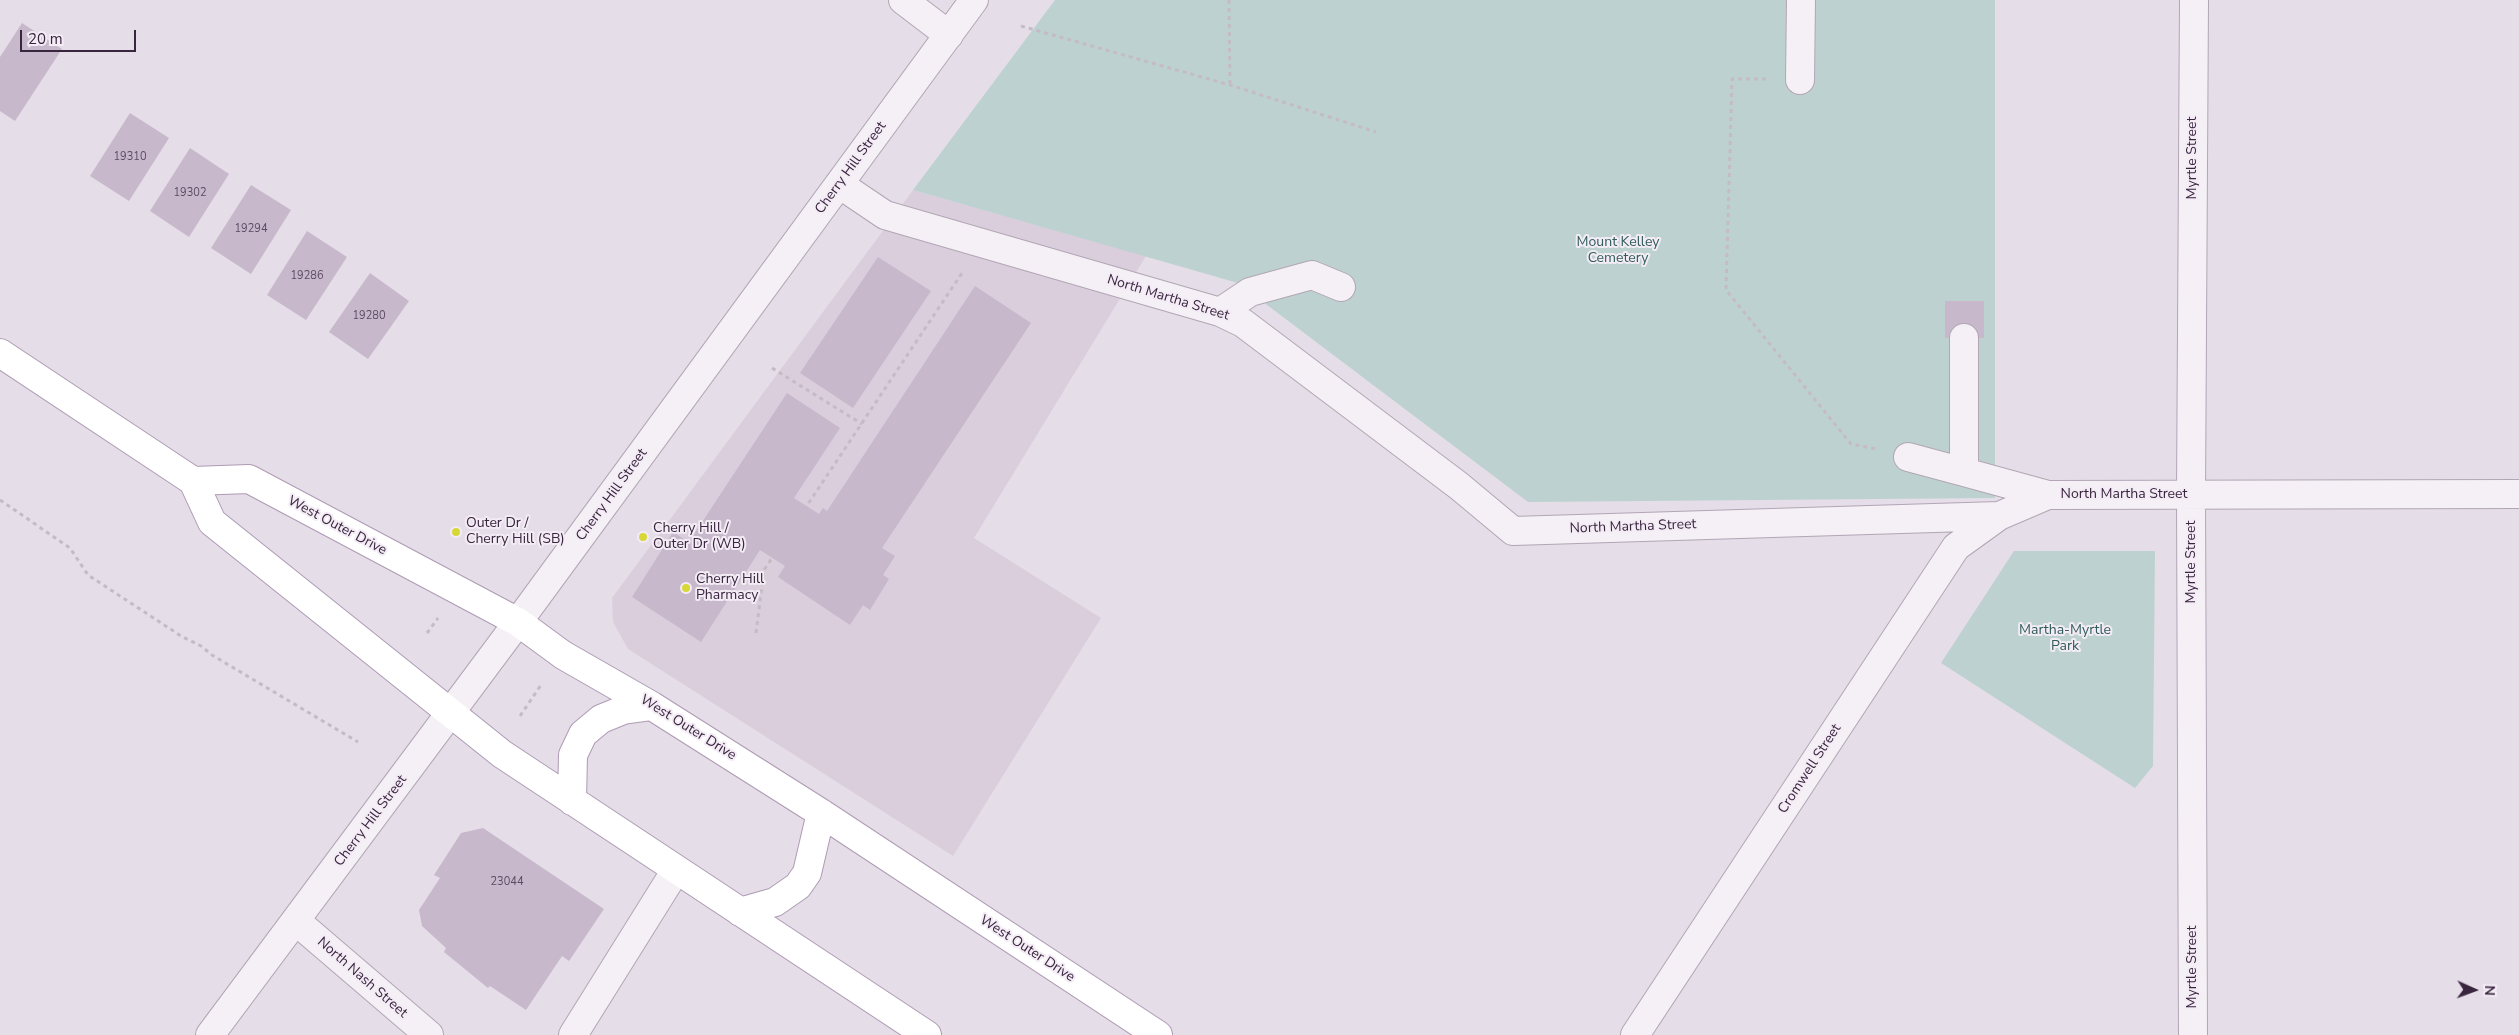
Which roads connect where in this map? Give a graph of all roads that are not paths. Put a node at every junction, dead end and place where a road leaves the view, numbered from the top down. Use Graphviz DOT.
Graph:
graph roads {
  1 [pos="902,0"];
  2 [pos="974,0"];
  3 [pos="1801,0"];
  4 [pos="2194,0"];
  5 [pos="949,35"];
  6 [pos="1800,80"];
  7 [pos="839,184"];
  8 [pos="1341,287"];
  9 [pos="1220,312"];
  10 [pos="1964,338"];
  11 [pos="0,353"];
  12 [pos="1908,456"];
  13 [pos="1964,472"];
  14 [pos="193,482"];
  15 [pos="2519,494"];
  16 [pos="2048,495"];
  17 [pos="2191,495"];
  18 [pos="2000,516"];
  19 [pos="518,622"];
  20 [pos="652,706"];
  21 [pos="451,712"];
  22 [pos="572,801"];
  23 [pos="821,813"];
  24 [pos="676,870"];
  25 [pos="740,912"];
  26 [pos="296,921"];
  27 [pos="210,1035"];
  28 [pos="429,1035"];
  29 [pos="574,1035"];
  30 [pos="927,1035"];
  31 [pos="1158,1035"];
  32 [pos="1635,1035"];
  33 [pos="2193,1035"];
  1 -- 5 [label="street"];
  2 -- 5 [label="street, Cherry Hill Street"];
  3 -- 6 [label="street"];
  4 -- 17 [label="street, Myrtle Street"];
  5 -- 7 [label="street, Cherry Hill Street"];
  7 -- 9 [label="street, North Martha Street"];
  7 -- 19 [label="street, Cherry Hill Street"];
  8 -- 9 [label="street"];
  9 -- 18 [label="street, North Martha Street"];
  10 -- 13 [label="street"];
  11 -- 14 [label="main road"];
  12 -- 13 [label="street"];
  13 -- 16 [label="street"];
  14 -- 19 [label="main road, West Outer Drive"];
  14 -- 21 [label="main road"];
  15 -- 17 [label="street, North Martha Street"];
  16 -- 17 [label="street, North Martha Street"];
  16 -- 18 [label="street, North Martha Street"];
  17 -- 33 [label="street, Myrtle Street"];
  18 -- 32 [label="street, Cromwell Street"];
  19 -- 20 [label="main road, West Outer Drive"];
  19 -- 21 [label="street, Cherry Hill Street"];
  20 -- 22 [label="main road"];
  20 -- 23 [label="main road, West Outer Drive"];
  21 -- 22 [label="main road"];
  21 -- 26 [label="street, Cherry Hill Street"];
  22 -- 24 [label="main road"];
  23 -- 25 [label="main road"];
  23 -- 31 [label="main road, West Outer Drive"];
  24 -- 25 [label="main road"];
  24 -- 29 [label="street"];
  25 -- 30 [label="main road"];
  26 -- 27 [label="street, Cherry Hill Street"];
  26 -- 28 [label="street, North Nash Street"];
}
